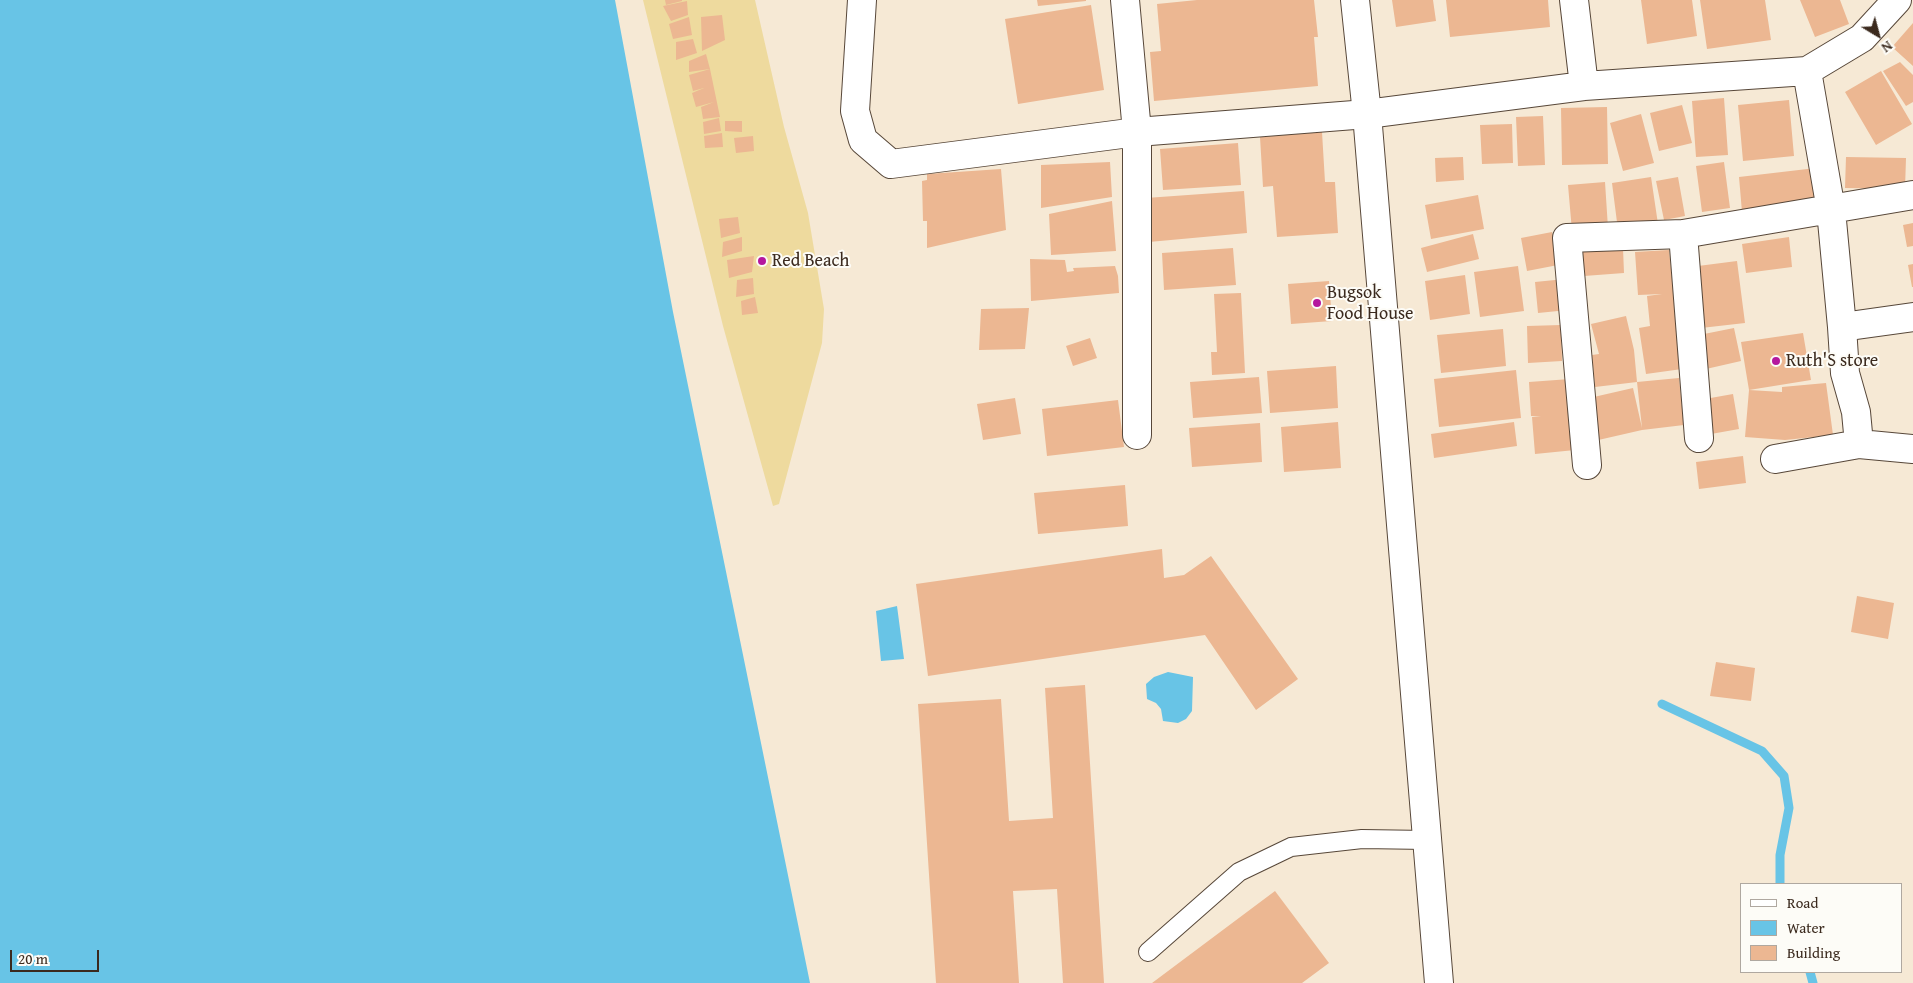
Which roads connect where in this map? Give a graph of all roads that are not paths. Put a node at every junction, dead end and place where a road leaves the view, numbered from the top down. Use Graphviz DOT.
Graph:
graph roads {
  1 [pos="862,0"];
  2 [pos="1125,0"];
  3 [pos="1355,0"];
  4 [pos="1574,0"];
  5 [pos="1897,0"];
  6 [pos="1807,71"];
  7 [pos="1584,86"];
  8 [pos="1367,114"];
  9 [pos="1137,132"];
  10 [pos="1913,195"];
  11 [pos="1831,210"];
  12 [pos="1683,234"];
  13 [pos="1913,317"];
  14 [pos="1842,327"];
  15 [pos="1137,435"];
  16 [pos="1699,438"];
  17 [pos="1859,444"];
  18 [pos="1913,449"];
  19 [pos="1775,459"];
  20 [pos="1587,465"];
  21 [pos="1427,840"];
  22 [pos="1148,952"];
  23 [pos="1439,983"];
  1 -- 9 [label="street"];
  2 -- 9 [label="street"];
  3 -- 8 [label="street"];
  4 -- 7 [label="street"];
  5 -- 6 [label="street"];
  6 -- 7 [label="street"];
  6 -- 11 [label="street"];
  7 -- 8 [label="street"];
  8 -- 9 [label="street"];
  8 -- 21 [label="street"];
  9 -- 15 [label="street"];
  10 -- 11 [label="street"];
  11 -- 12 [label="street"];
  11 -- 14 [label="street"];
  12 -- 16 [label="street"];
  12 -- 20 [label="street"];
  13 -- 14 [label="street"];
  14 -- 17 [label="street"];
  17 -- 18 [label="street"];
  17 -- 19 [label="street"];
  21 -- 22 [label="lane"];
  21 -- 23 [label="street"];
}
